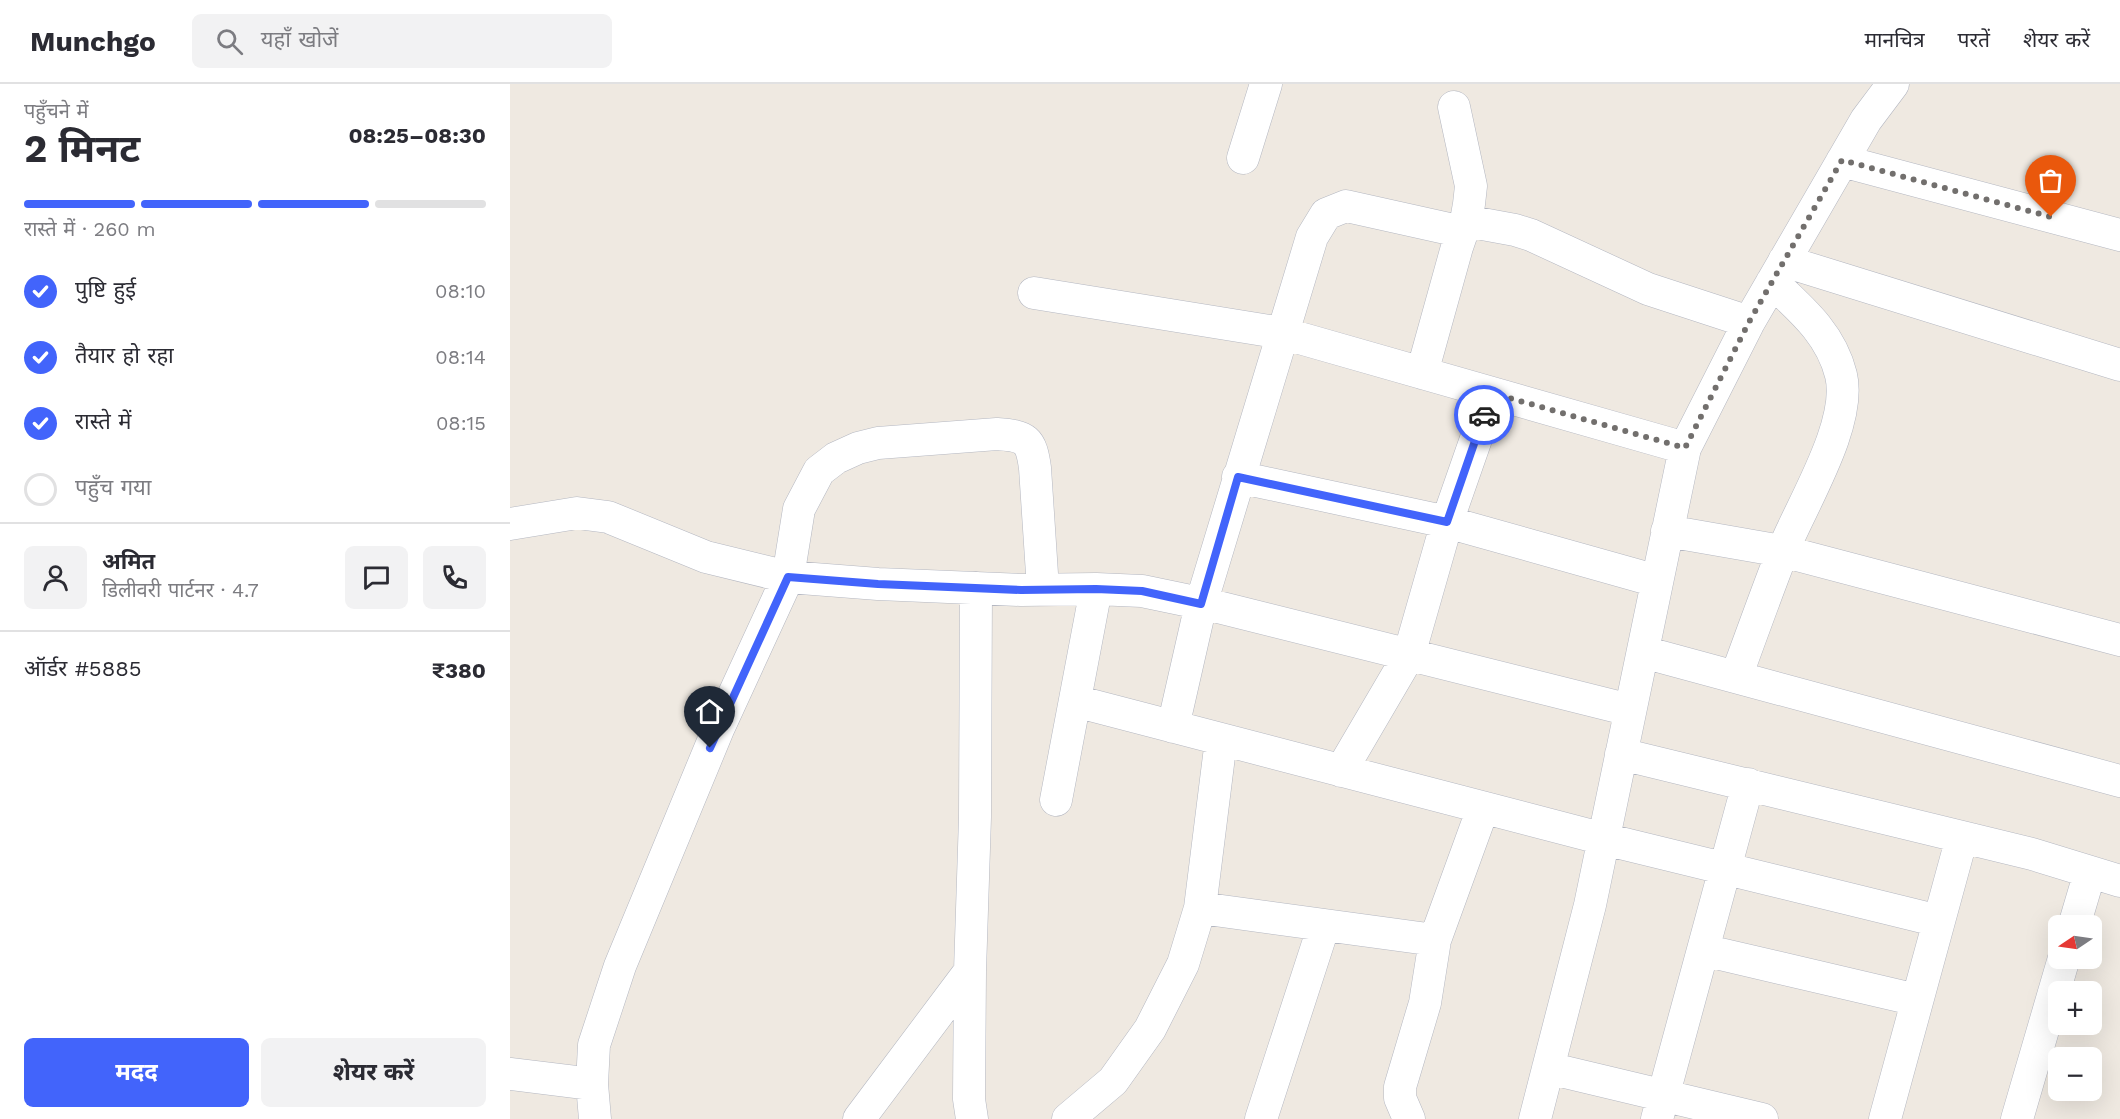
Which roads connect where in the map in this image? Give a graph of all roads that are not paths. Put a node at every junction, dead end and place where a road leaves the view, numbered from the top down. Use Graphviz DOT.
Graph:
graph roads {
  1 [pos="1266,84"];
  2 [pos="1893,84"];
  3 [pos="1454,107"];
  4 [pos="1243,158"];
  5 [pos="1842,160"];
  6 [pos="1464,226"];
  7 [pos="2120,235"];
  8 [pos="1778,271"];
  9 [pos="1034,293"];
  10 [pos="1749,322"];
  11 [pos="1281,333"];
  12 [pos="2120,365"];
  13 [pos="1422,373"];
  14 [pos="1492,393"];
  15 [pos="1685,448"];
  16 [pos="1238,477"];
  17 [pos="1447,522"];
  18 [pos="510,524"];
  19 [pos="1668,531"];
  20 [pos="1782,551"];
  21 [pos="788,577"];
  22 [pos="1657,581"];
  23 [pos="976,588"];
  24 [pos="1043,589"];
  25 [pos="1096,589"];
  26 [pos="1201,604"];
  27 [pos="2120,640"];
  28 [pos="1643,652"];
  29 [pos="1409,655"];
  30 [pos="1736,677"];
  31 [pos="1075,701"];
  32 [pos="1630,710"];
  33 [pos="1173,728"];
  34 [pos="1221,741"];
  35 [pos="1621,754"];
  36 [pos="1341,771"];
  37 [pos="2120,781"];
  38 [pos="1748,784"];
  39 [pos="1056,800"];
  40 [pos="1483,808"];
  41 [pos="1962,837"];
  42 [pos="1604,839"];
  43 [pos="1725,868"];
  44 [pos="2090,872"];
  45 [pos="2120,881"];
  46 [pos="1200,908"];
  47 [pos="2077,915"];
  48 [pos="1939,921"];
  49 [pos="1324,925"];
  50 [pos="1435,940"];
  51 [pos="1702,950"];
  52 [pos="2061,969"];
  53 [pos="970,971"];
  54 [pos="1917,1000"];
  55 [pos="1548,1068"];
  56 [pos="510,1074"];
  57 [pos="592,1084"];
  58 [pos="1660,1107"];
  59 [pos="595,1119"];
  60 [pos="859,1119"];
  61 [pos="972,1119"];
  62 [pos="1068,1119"];
  63 [pos="1261,1119"];
  64 [pos="1409,1119"];
  65 [pos="1535,1119"];
  66 [pos="1762,1119"];
  67 [pos="1885,1119"];
  68 [pos="2017,1119"];
  1 -- 4 [label="street"];
  2 -- 5 [label="street"];
  3 -- 6 [label="street"];
  5 -- 7 [label="street"];
  5 -- 8 [label="street"];
  6 -- 10 [label="street"];
  6 -- 11 [label="street"];
  6 -- 13 [label="street"];
  8 -- 10 [label="street"];
  8 -- 12 [label="street"];
  8 -- 20 [label="street"];
  9 -- 11 [label="street"];
  10 -- 15 [label="street"];
  11 -- 13 [label="street"];
  11 -- 16 [label="street"];
  13 -- 14 [label="street"];
  14 -- 15 [label="street"];
  14 -- 17 [label="street"];
  15 -- 19 [label="street"];
  16 -- 17 [label="street"];
  16 -- 26 [label="street"];
  17 -- 22 [label="street"];
  17 -- 29 [label="street"];
  18 -- 21 [label="street"];
  19 -- 20 [label="street"];
  19 -- 22 [label="street"];
  20 -- 27 [label="street"];
  20 -- 30 [label="street"];
  21 -- 23 [label="street"];
  21 -- 24 [label="street"];
  21 -- 57 [label="street"];
  22 -- 28 [label="street"];
  23 -- 24 [label="street"];
  23 -- 53 [label="street"];
  24 -- 25 [label="street"];
  25 -- 26 [label="street"];
  25 -- 31 [label="street"];
  26 -- 29 [label="street"];
  26 -- 33 [label="street"];
  28 -- 30 [label="street"];
  28 -- 32 [label="street"];
  29 -- 32 [label="street"];
  29 -- 36 [label="street"];
  30 -- 37 [label="street"];
  31 -- 33 [label="street"];
  31 -- 39 [label="street"];
  32 -- 35 [label="street"];
  33 -- 34 [label="street"];
  34 -- 36 [label="street"];
  34 -- 46 [label="street"];
  35 -- 38 [label="street"];
  35 -- 42 [label="street"];
  36 -- 40 [label="street"];
  38 -- 41 [label="street"];
  38 -- 43 [label="street"];
  40 -- 42 [label="street"];
  40 -- 50 [label="street"];
  41 -- 44 [label="street"];
  41 -- 48 [label="street"];
  42 -- 43 [label="street"];
  42 -- 55 [label="street"];
  43 -- 48 [label="street"];
  43 -- 51 [label="street"];
  44 -- 45 [label="street"];
  44 -- 47 [label="street"];
  46 -- 49 [label="street"];
  46 -- 62 [label="street"];
  48 -- 54 [label="street"];
  49 -- 50 [label="street"];
  49 -- 63 [label="street"];
  50 -- 64 [label="street"];
  51 -- 54 [label="street"];
  51 -- 58 [label="street"];
  52 -- 68 [label="street"];
  53 -- 60 [label="street"];
  53 -- 61 [label="street"];
  54 -- 67 [label="street"];
  55 -- 58 [label="street"];
  55 -- 65 [label="street"];
  56 -- 57 [label="street"];
  57 -- 59 [label="street"];
  58 -- 66 [label="street"];
}
